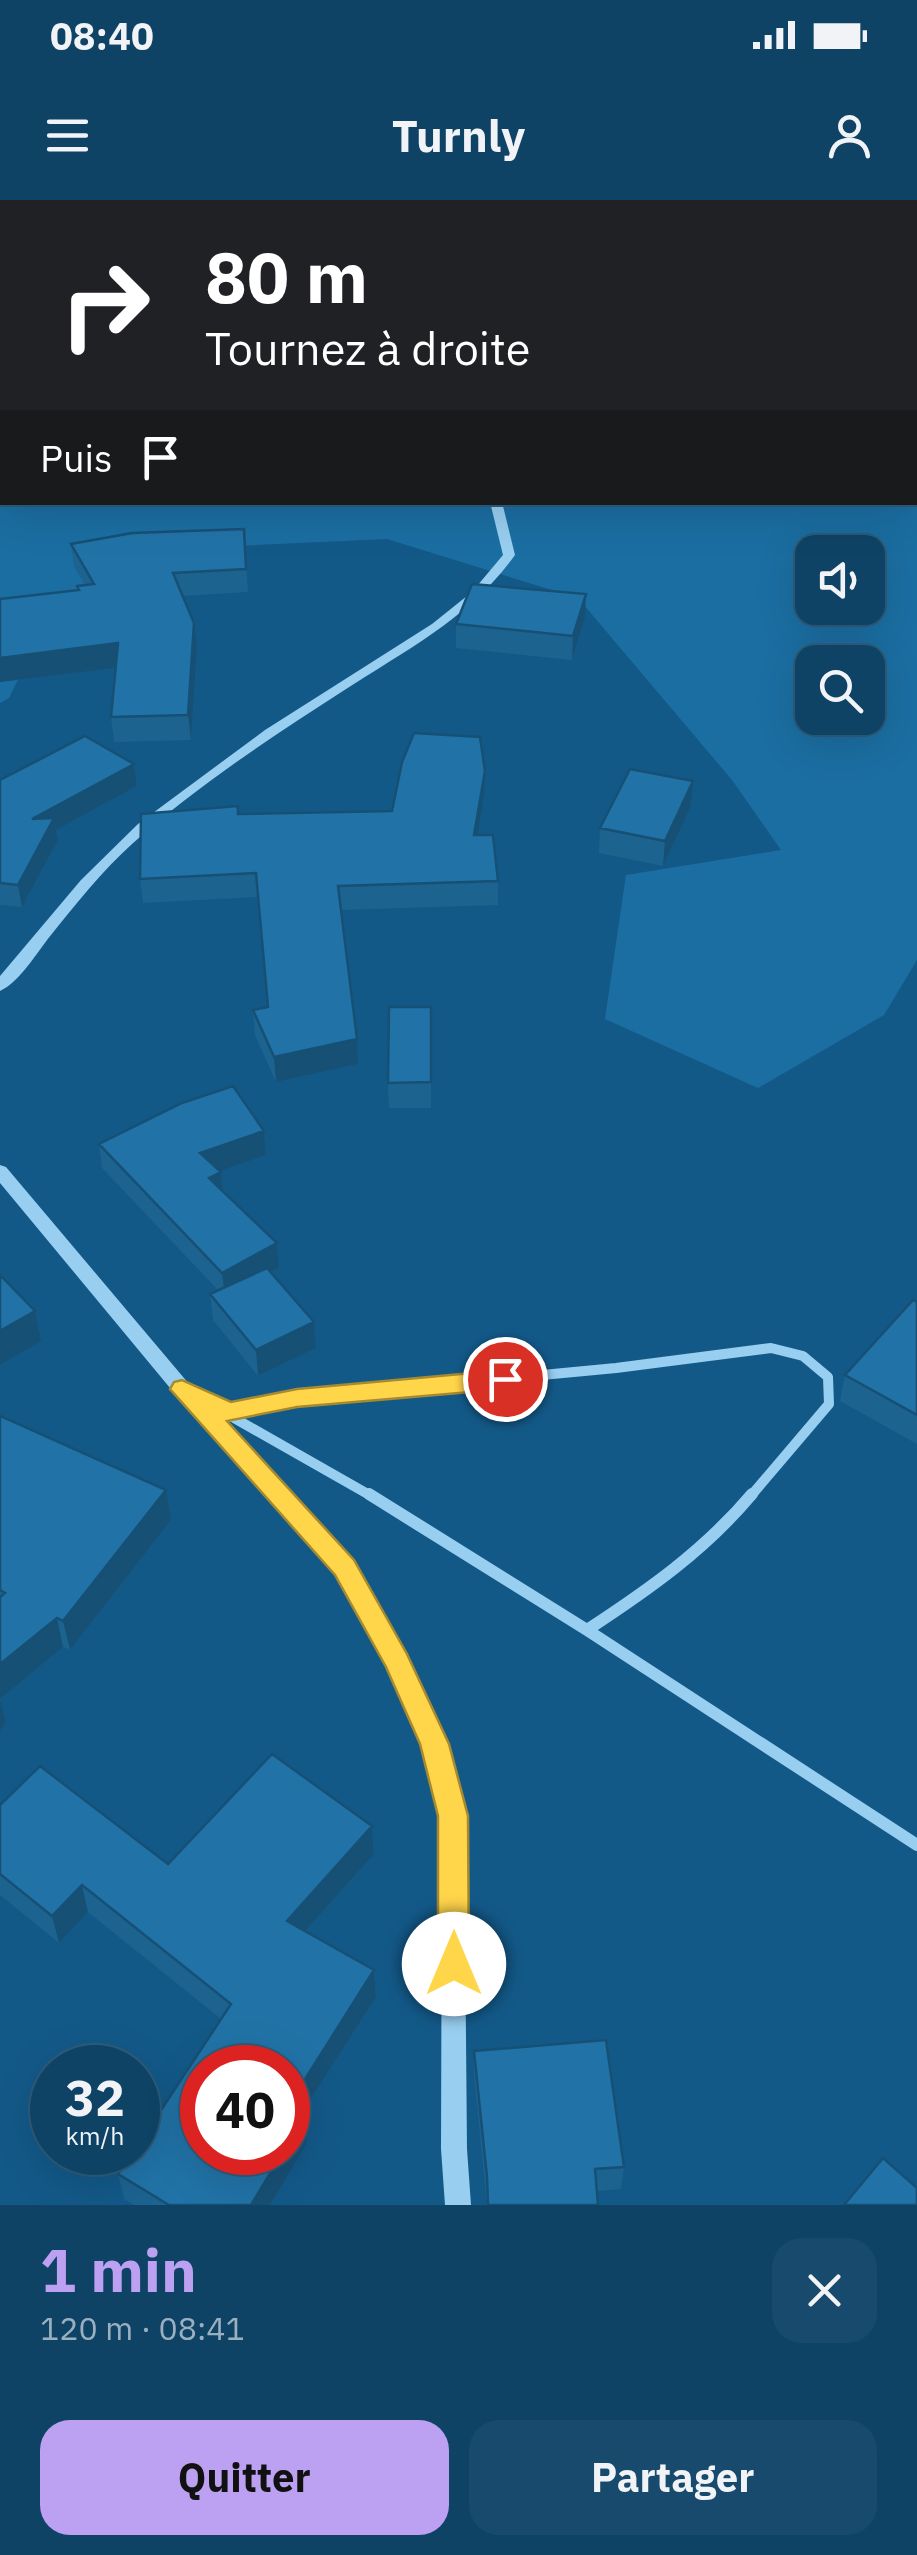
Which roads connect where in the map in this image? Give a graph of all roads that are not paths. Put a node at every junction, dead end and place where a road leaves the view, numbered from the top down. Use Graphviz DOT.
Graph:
graph roads {
  1 [pos="497,505"];
  2 [pos="0,986"];
  3 [pos="0,1171"];
  4 [pos="182,1389"];
  5 [pos="229,1412"];
  6 [pos="587,1630"];
  7 [pos="917,1845"];
  8 [pos="458,2205"];
  1 -- 2 [label="street"];
  3 -- 4 [label="street"];
  4 -- 5 [label="street"];
  4 -- 8 [label="street"];
  5 -- 6 [label="street"];
  5 -- 6 [label="street"];
  6 -- 7 [label="street"];
}
